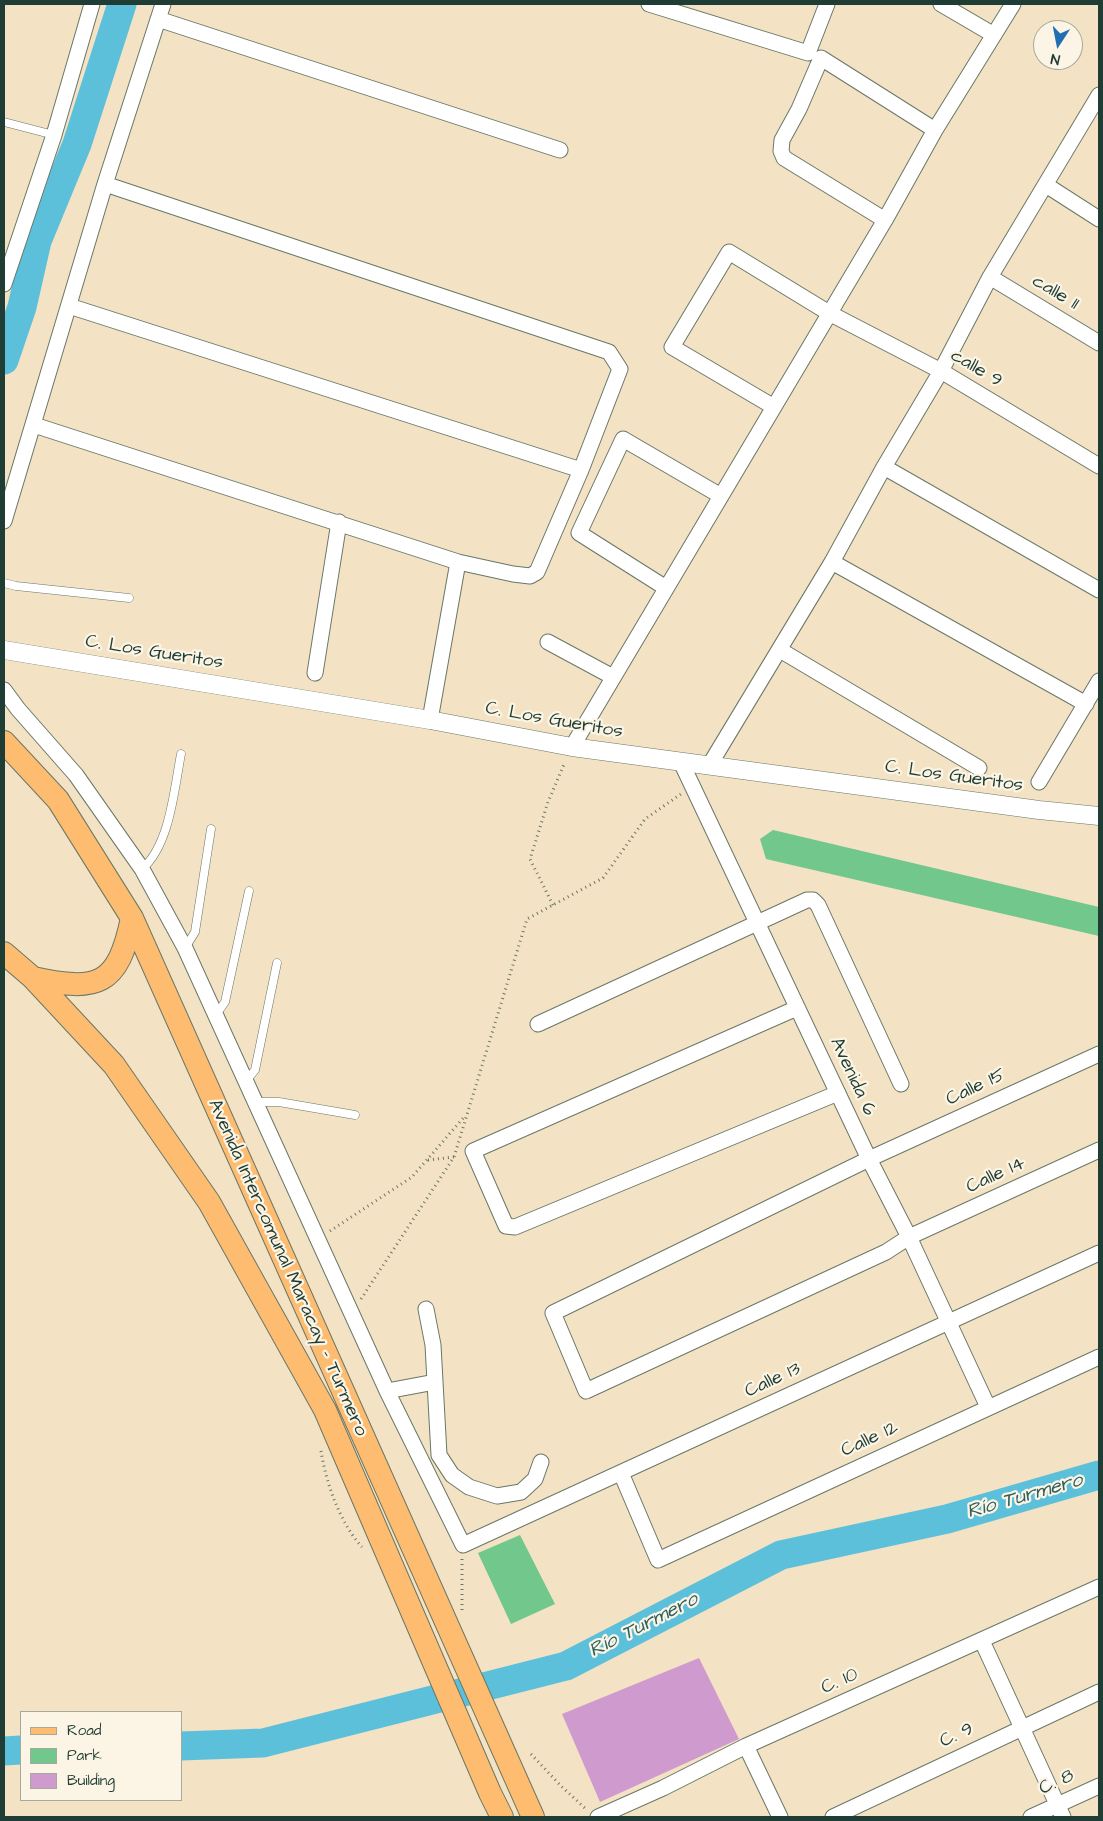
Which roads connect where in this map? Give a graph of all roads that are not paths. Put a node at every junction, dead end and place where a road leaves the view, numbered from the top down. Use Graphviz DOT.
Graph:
graph roads {
  1 [pos="92,4"];
  2 [pos="163,4"];
  3 [pos="650,4"];
  4 [pos="827,4"];
  5 [pos="941,4"];
  6 [pos="1013,4"];
  7 [pos="158,20"];
  8 [pos="994,35"];
  9 [pos="1099,95"];
  10 [pos="4,122"];
  11 [pos="935,130"];
  12 [pos="54,135"];
  13 [pos="560,150"];
  14 [pos="105,184"];
  15 [pos="1046,186"];
  16 [pos="1099,219"];
  17 [pos="885,220"];
  18 [pos="990,278"];
  19 [pos="4,284"];
  20 [pos="69,306"];
  21 [pos="829,313"];
  22 [pos="1099,343"];
  23 [pos="941,370"];
  24 [pos="774,407"];
  25 [pos="34,425"];
  26 [pos="1099,466"];
  27 [pos="884,467"];
  28 [pos="581,470"];
  29 [pos="721,496"];
  30 [pos="4,521"];
  31 [pos="339,522"];
  32 [pos="458,562"];
  33 [pos="832,562"];
  34 [pos="4,583"];
  35 [pos="666,588"];
  36 [pos="1099,590"];
  37 [pos="129,598"];
  38 [pos="548,642"];
  39 [pos="4,650"];
  40 [pos="780,650"];
  41 [pos="315,673"];
  42 [pos="613,677"];
  43 [pos="1099,681"];
  44 [pos="4,690"];
  45 [pos="1086,704"];
  46 [pos="430,720"];
  47 [pos="4,742"];
  48 [pos="572,747"];
  49 [pos="181,754"];
  50 [pos="681,762"];
  51 [pos="709,766"];
  52 [pos="979,768"];
  53 [pos="1039,782"];
  54 [pos="1099,816"];
  55 [pos="211,829"];
  56 [pos="142,869"];
  57 [pos="249,892"];
  58 [pos="132,918"];
  59 [pos="757,923"];
  60 [pos="185,948"];
  61 [pos="4,954"];
  62 [pos="277,963"];
  63 [pos="33,978"];
  64 [pos="797,1008"];
  65 [pos="216,1016"];
  66 [pos="538,1024"];
  67 [pos="1099,1054"];
  68 [pos="246,1081"];
  69 [pos="901,1084"];
  70 [pos="838,1093"];
  71 [pos="254,1102"];
  72 [pos="355,1114"];
  73 [pos="1099,1150"];
  74 [pos="870,1159"];
  75 [pos="909,1237"];
  76 [pos="1099,1253"];
  77 [pos="426,1309"];
  78 [pos="948,1323"];
  79 [pos="1099,1357"];
  80 [pos="435,1382"];
  81 [pos="387,1391"];
  82 [pos="988,1408"];
  83 [pos="541,1462"];
  84 [pos="621,1473"];
  85 [pos="1099,1587"];
  86 [pos="982,1641"];
  87 [pos="1099,1692"];
  88 [pos="1023,1728"];
  89 [pos="746,1746"];
  90 [pos="1099,1786"];
  91 [pos="1060,1811"];
  92 [pos="593,1814"];
  93 [pos="502,1817"];
  94 [pos="532,1817"];
  95 [pos="780,1817"];
  96 [pos="833,1817"];
  97 [pos="1031,1817"];
  1 -- 12 [label="street"];
  2 -- 7 [label="street"];
  3 -- 4 [label="street"];
  5 -- 8 [label="street"];
  6 -- 8 [label="street"];
  7 -- 13 [label="street"];
  7 -- 14 [label="street"];
  8 -- 11 [label="street"];
  9 -- 15 [label="street"];
  10 -- 12 [label="lane"];
  11 -- 17 [label="street"];
  11 -- 17 [label="street"];
  12 -- 19 [label="street"];
  14 -- 20 [label="street"];
  14 -- 28 [label="street"];
  15 -- 16 [label="street"];
  15 -- 18 [label="street"];
  17 -- 21 [label="street"];
  18 -- 22 [label="street, calle 11"];
  18 -- 23 [label="street"];
  20 -- 25 [label="street"];
  20 -- 28 [label="street"];
  21 -- 23 [label="street, calle 9"];
  21 -- 24 [label="street"];
  21 -- 24 [label="street, calle 9"];
  23 -- 26 [label="street, calle 9"];
  23 -- 27 [label="street"];
  24 -- 29 [label="street"];
  25 -- 30 [label="street"];
  25 -- 31 [label="street"];
  27 -- 33 [label="street"];
  27 -- 36 [label="street"];
  28 -- 32 [label="street"];
  29 -- 35 [label="street"];
  29 -- 35 [label="street"];
  31 -- 32 [label="street"];
  31 -- 41 [label="street"];
  32 -- 46 [label="street"];
  33 -- 40 [label="street"];
  33 -- 45 [label="street"];
  34 -- 37 [label="lane"];
  35 -- 42 [label="street"];
  38 -- 42 [label="street"];
  39 -- 46 [label="street, C. Los Gueritos"];
  40 -- 51 [label="street"];
  40 -- 52 [label="street"];
  42 -- 48 [label="street"];
  43 -- 45 [label="street"];
  44 -- 56 [label="street"];
  45 -- 53 [label="street"];
  46 -- 48 [label="street, C. Los Gueritos"];
  47 -- 58 [label="main road, Avenida Intercomunal Maracay - Turmero"];
  48 -- 50 [label="street, C. Los Gueritos"];
  49 -- 56 [label="lane"];
  50 -- 51 [label="street, C. Los Gueritos"];
  50 -- 59 [label="street, Avenida 6"];
  51 -- 54 [label="street, C. Los Gueritos"];
  55 -- 60 [label="lane"];
  56 -- 60 [label="street"];
  57 -- 65 [label="lane"];
  58 -- 63 [label="main road"];
  58 -- 94 [label="main road, Avenida Intercomunal Maracay - Turmero"];
  59 -- 64 [label="street, Avenida 6"];
  59 -- 66 [label="street"];
  59 -- 69 [label="street"];
  60 -- 65 [label="street"];
  61 -- 63 [label="main road, Avenida Intercomunal Maracay - Turmero"];
  62 -- 68 [label="lane"];
  63 -- 93 [label="main road, Avenida Intercomunal Maracay - Turmero"];
  64 -- 70 [label="street, Avenida 6"];
  64 -- 70 [label="street"];
  65 -- 68 [label="street"];
  67 -- 74 [label="street, Calle 15"];
  68 -- 71 [label="street"];
  70 -- 74 [label="street, Avenida 6"];
  71 -- 72 [label="lane"];
  71 -- 81 [label="street"];
  73 -- 75 [label="street, Calle 14"];
  74 -- 75 [label="street, Avenida 6"];
  74 -- 75 [label="street, Calle 15"];
  75 -- 78 [label="street, Avenida 6"];
  76 -- 78 [label="street, Calle 13"];
  77 -- 80 [label="street"];
  78 -- 82 [label="street, Avenida 6"];
  78 -- 84 [label="street, Calle 13"];
  79 -- 82 [label="street, Calle 12"];
  80 -- 81 [label="street"];
  80 -- 83 [label="street"];
  81 -- 84 [label="street, Calle 13"];
  82 -- 84 [label="street, Calle 12"];
  85 -- 86 [label="street, C. 10"];
  86 -- 88 [label="street"];
  86 -- 89 [label="street, C. 10"];
  87 -- 88 [label="street, C. 9"];
  88 -- 91 [label="street"];
  88 -- 96 [label="street, C. 9"];
  89 -- 92 [label="street, C. 10"];
  89 -- 95 [label="street"];
  90 -- 91 [label="street, C. 8"];
  91 -- 97 [label="street, C. 8"];
}
